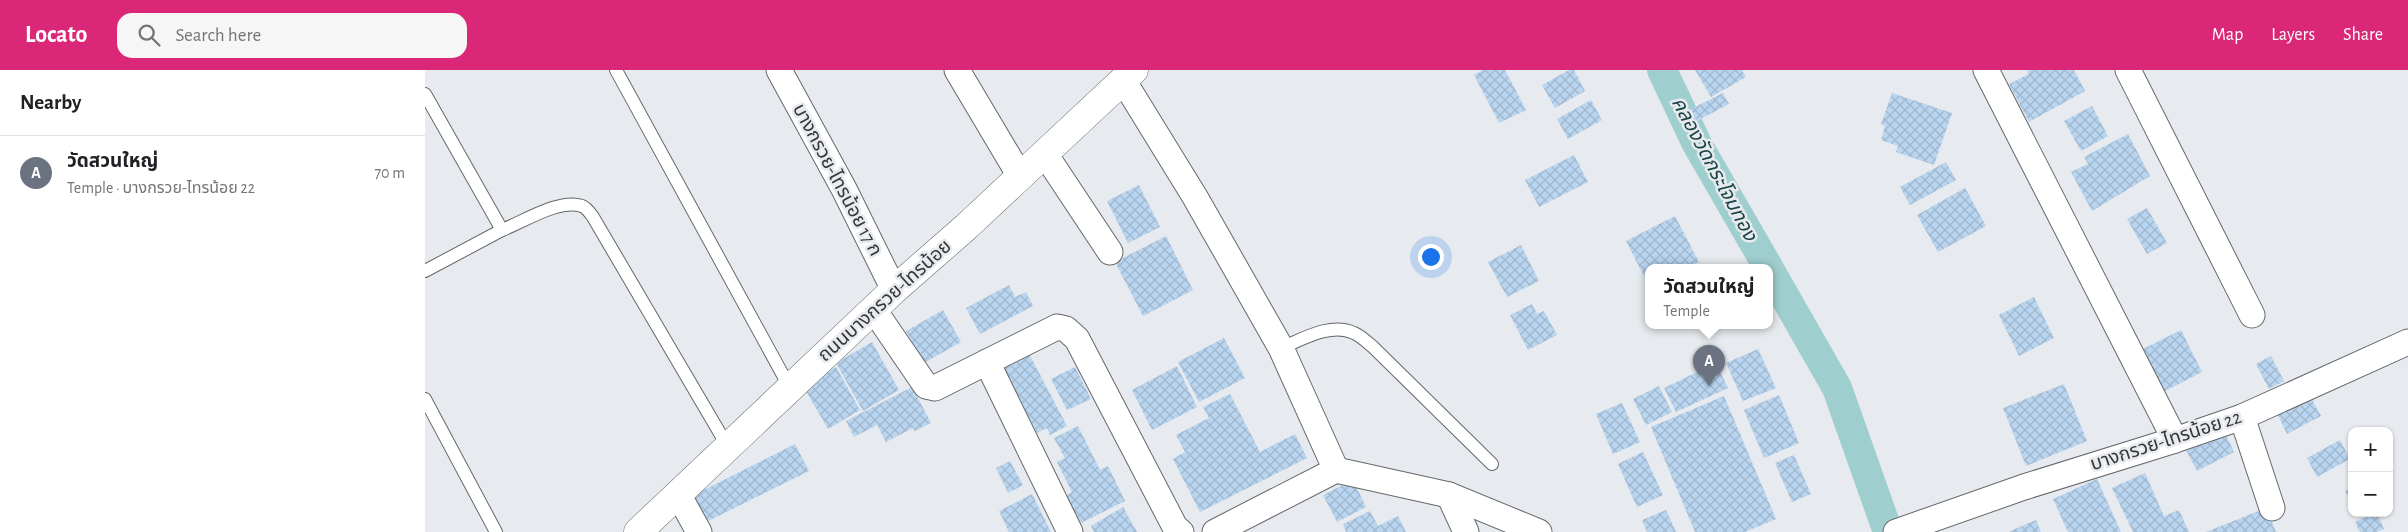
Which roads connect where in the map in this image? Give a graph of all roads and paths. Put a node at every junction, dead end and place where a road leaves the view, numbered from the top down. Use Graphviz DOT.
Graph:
graph roads {
  1 [pos="616,70"];
  2 [pos="779,70"];
  3 [pos="1986,70"];
  4 [pos="2128,70"];
  5 [pos="965,73"];
  6 [pos="1128,75"];
  7 [pos="425,94"];
  8 [pos="1045,154"];
  9 [pos="1020,176"];
  10 [pos="502,230"];
  11 [pos="1110,252"];
  12 [pos="425,271"];
  13 [pos="894,290"];
  14 [pos="874,310"];
  15 [pos="2252,315"];
  16 [pos="2408,342"];
  17 [pos="1281,348"];
  18 [pos="987,362"];
  19 [pos="790,388"];
  20 [pos="425,399"];
  21 [pos="2242,417"];
  22 [pos="2175,440"];
  23 [pos="728,447"];
  24 [pos="1492,464"];
  25 [pos="1336,470"];
  26 [pos="678,494"];
  27 [pos="1449,495"];
  28 [pos="2272,508"];
  29 [pos="1906,528"];
  30 [pos="496,532"];
  31 [pos="638,532"];
  32 [pos="699,532"];
  33 [pos="1070,532"];
  34 [pos="1181,532"];
  35 [pos="1215,532"];
  36 [pos="1466,532"];
  37 [pos="1539,532"];
  1 -- 19 [label="lane"];
  2 -- 13 [label="street, บางกรวย-ไทรน้อย 17 ก"];
  3 -- 22 [label="street"];
  4 -- 15 [label="street"];
  5 -- 9 [label="street"];
  6 -- 8 [label="main road, ถนนบางกรวย-ไทรน้อย"];
  6 -- 17 [label="street"];
  7 -- 10 [label="lane"];
  8 -- 9 [label="main road, ถนนบางกรวย-ไทรน้อย"];
  8 -- 11 [label="street"];
  9 -- 13 [label="main road, ถนนบางกรวย-ไทรน้อย"];
  10 -- 12 [label="lane"];
  10 -- 23 [label="lane"];
  13 -- 14 [label="main road, ถนนบางกรวย-ไทรน้อย"];
  14 -- 18 [label="street"];
  14 -- 19 [label="main road, ถนนบางกรวย-ไทรน้อย"];
  16 -- 21 [label="street, บางกรวย-ไทรน้อย 22"];
  17 -- 24 [label="lane"];
  17 -- 25 [label="street"];
  18 -- 33 [label="street"];
  18 -- 34 [label="street"];
  19 -- 23 [label="main road, ถนนบางกรวย-ไทรน้อย"];
  20 -- 30 [label="lane"];
  21 -- 22 [label="street, บางกรวย-ไทรน้อย 22"];
  21 -- 28 [label="street"];
  22 -- 29 [label="street, บางกรวย-ไทรน้อย 22"];
  23 -- 26 [label="main road, ถนนบางกรวย-ไทรน้อย"];
  25 -- 27 [label="street"];
  25 -- 35 [label="street"];
  26 -- 31 [label="main road, ถนนบางกรวย-ไทรน้อย"];
  26 -- 32 [label="street"];
  27 -- 36 [label="street"];
  27 -- 37 [label="street"];
}
